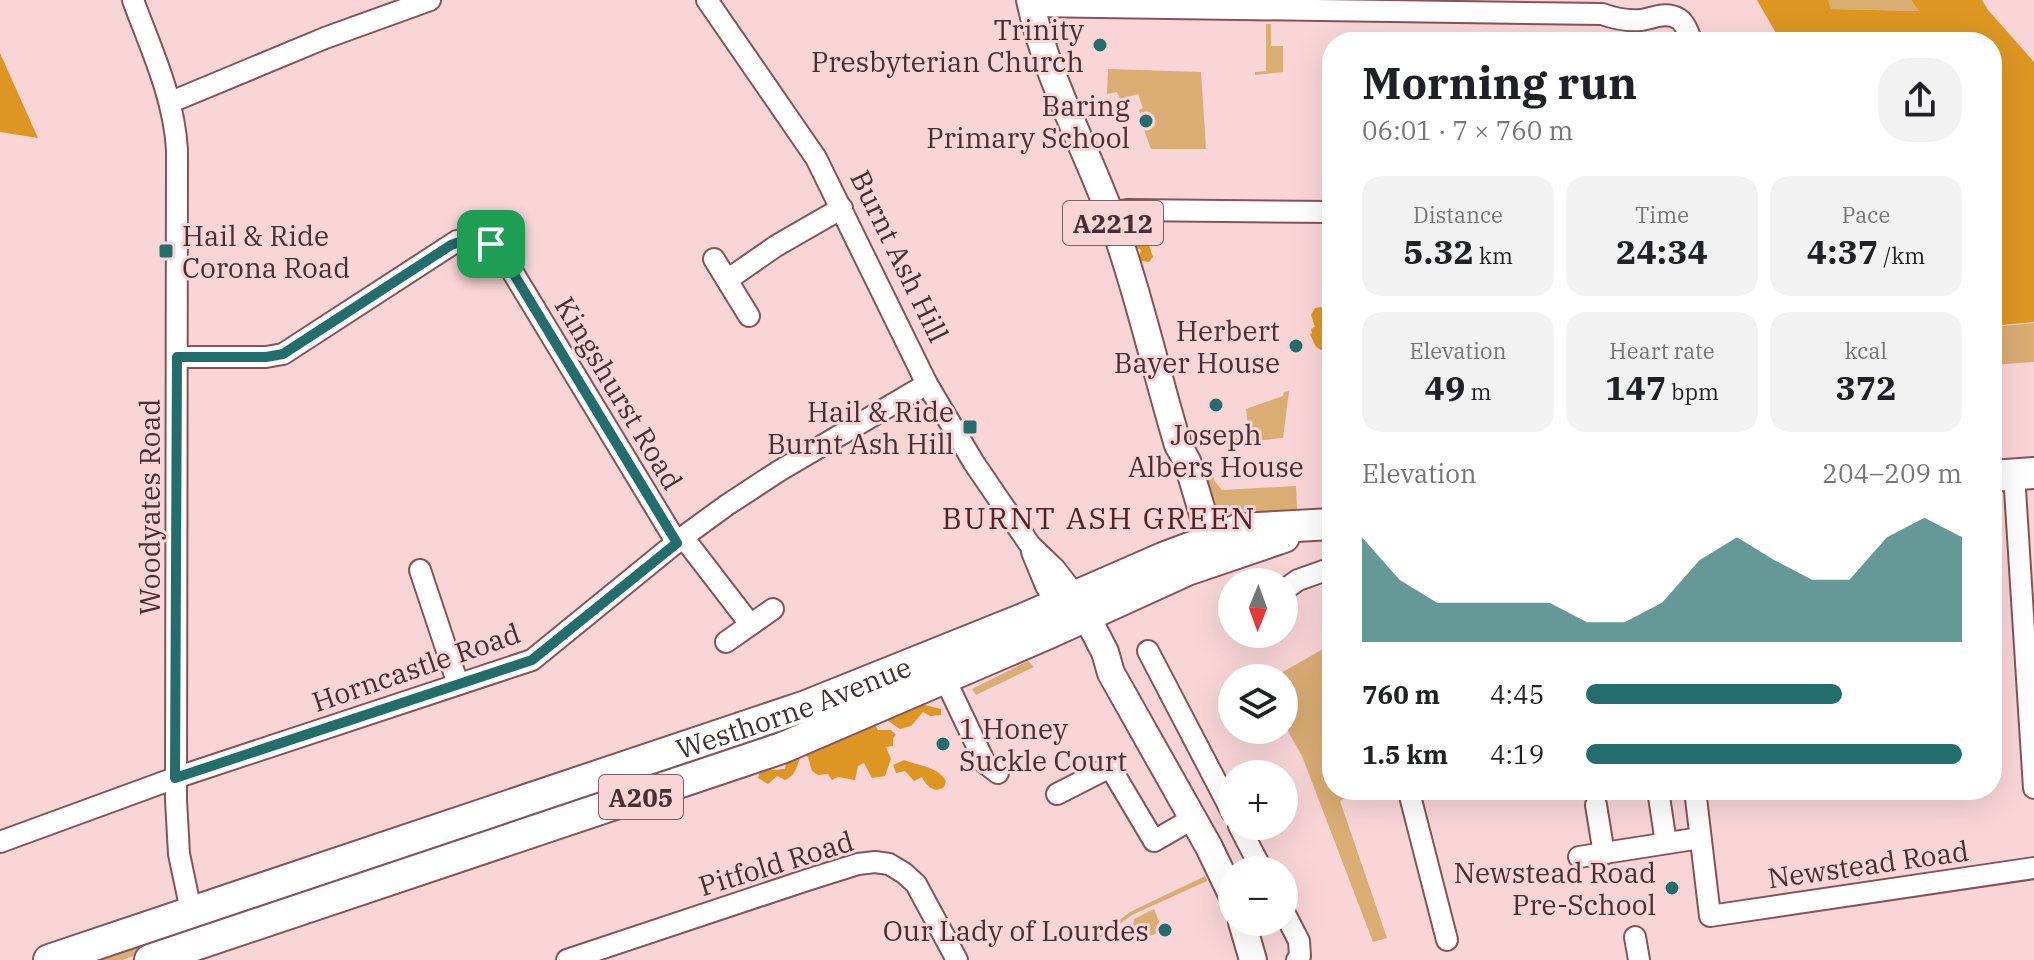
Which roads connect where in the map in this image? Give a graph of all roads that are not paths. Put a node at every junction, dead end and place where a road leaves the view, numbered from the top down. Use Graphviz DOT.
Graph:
graph roads {
  1 [pos="133,0"];
  2 [pos="430,0"];
  3 [pos="707,0"];
  4 [pos="1030,3"];
  5 [pos="393,6"];
  6 [pos="1596,9"];
  7 [pos="1687,32"];
  8 [pos="171,102"];
  9 [pos="842,208"];
  10 [pos="1322,212"];
  11 [pos="1109,213"];
  12 [pos="714,259"];
  13 [pos="727,280"];
  14 [pos="749,316"];
  15 [pos="177,357"];
  16 [pos="927,384"];
  17 [pos="1182,453"];
  18 [pos="2015,482"];
  19 [pos="1196,492"];
  20 [pos="1322,524"];
  21 [pos="1322,525"];
  22 [pos="1240,529"];
  23 [pos="680,540"];
  24 [pos="1206,551"];
  25 [pos="420,570"];
  26 [pos="1322,572"];
  27 [pos="1298,580"];
  28 [pos="773,609"];
  29 [pos="1072,610"];
  30 [pos="750,624"];
  31 [pos="726,642"];
  32 [pos="1148,651"];
  33 [pos="944,677"];
  34 [pos="458,684"];
  35 [pos="998,773"];
  36 [pos="175,778"];
  37 [pos="1218,785"];
  38 [pos="2034,788"];
  39 [pos="1057,794"];
  40 [pos="1411,800"];
  41 [pos="1660,800"];
  42 [pos="1696,800"];
  43 [pos="1596,805"];
  44 [pos="1192,819"];
  45 [pos="1700,838"];
  46 [pos="0,842"];
  47 [pos="1666,843"];
  48 [pos="1604,854"];
  49 [pos="1579,857"];
  50 [pos="1218,865"];
  51 [pos="2034,868"];
  52 [pos="191,911"];
  53 [pos="1246,936"];
  54 [pos="1296,936"];
  55 [pos="1635,937"];
  56 [pos="1447,940"];
  57 [pos="49,960"];
  58 [pos="150,960"];
  59 [pos="567,960"];
  60 [pos="957,960"];
  61 [pos="1253,960"];
  62 [pos="1297,960"];
  63 [pos="1639,960"];
  1 -- 8 [label="street, Woodyates Road"];
  2 -- 5 [label="street"];
  3 -- 9 [label="street, Burnt Ash Hill"];
  4 -- 6 [label="street"];
  4 -- 11 [label="main road, A2212"];
  5 -- 8 [label="street"];
  6 -- 7 [label="street"];
  8 -- 15 [label="street, Woodyates Road"];
  9 -- 13 [label="street"];
  9 -- 16 [label="street, Burnt Ash Hill"];
  10 -- 11 [label="street"];
  11 -- 17 [label="main road, A2212"];
  12 -- 13 [label="street"];
  13 -- 14 [label="street"];
  15 -- 23 [label="street, Kingshurst Road"];
  15 -- 36 [label="street, Woodyates Road"];
  16 -- 23 [label="street, Horncastle Road"];
  16 -- 29 [label="street, Burnt Ash Hill"];
  17 -- 19 [label="main road, A2212"];
  17 -- 24 [label="main road, A2212"];
  18 -- 38 [label="street"];
  19 -- 22 [label="main road, A2212"];
  19 -- 24 [label="main road, A2212"];
  20 -- 22 [label="highway, A205"];
  21 -- 24 [label="highway, A205"];
  22 -- 24 [label="highway, A205"];
  23 -- 30 [label="street, Kingshurst Road"];
  23 -- 34 [label="street, Horncastle Road"];
  24 -- 29 [label="highway, Westhorne Avenue / A205"];
  25 -- 34 [label="street"];
  26 -- 27 [label="street"];
  28 -- 30 [label="street"];
  29 -- 33 [label="highway, Westhorne Avenue / A205"];
  29 -- 44 [label="main road, Burnt Ash Hill"];
  29 -- 52 [label="highway, Westhorne Avenue / A205"];
  30 -- 31 [label="street"];
  32 -- 37 [label="street"];
  33 -- 35 [label="street"];
  33 -- 58 [label="highway, Westhorne Avenue / A205"];
  34 -- 36 [label="street, Horncastle Road"];
  36 -- 46 [label="street, Horncastle Road"];
  36 -- 52 [label="street, Woodyates Road"];
  39 -- 44 [label="street"];
  40 -- 56 [label="street"];
  41 -- 47 [label="street"];
  42 -- 45 [label="street"];
  43 -- 48 [label="street"];
  44 -- 50 [label="main road, Burnt Ash Hill"];
  45 -- 47 [label="street"];
  45 -- 51 [label="street, Newstead Road"];
  47 -- 48 [label="street"];
  48 -- 49 [label="street"];
  52 -- 57 [label="highway, Westhorne Avenue / A205"];
  53 -- 61 [label="main road"];
  54 -- 62 [label="street"];
  55 -- 63 [label="street"];
  59 -- 60 [label="street, Pitfold Road"];
}
